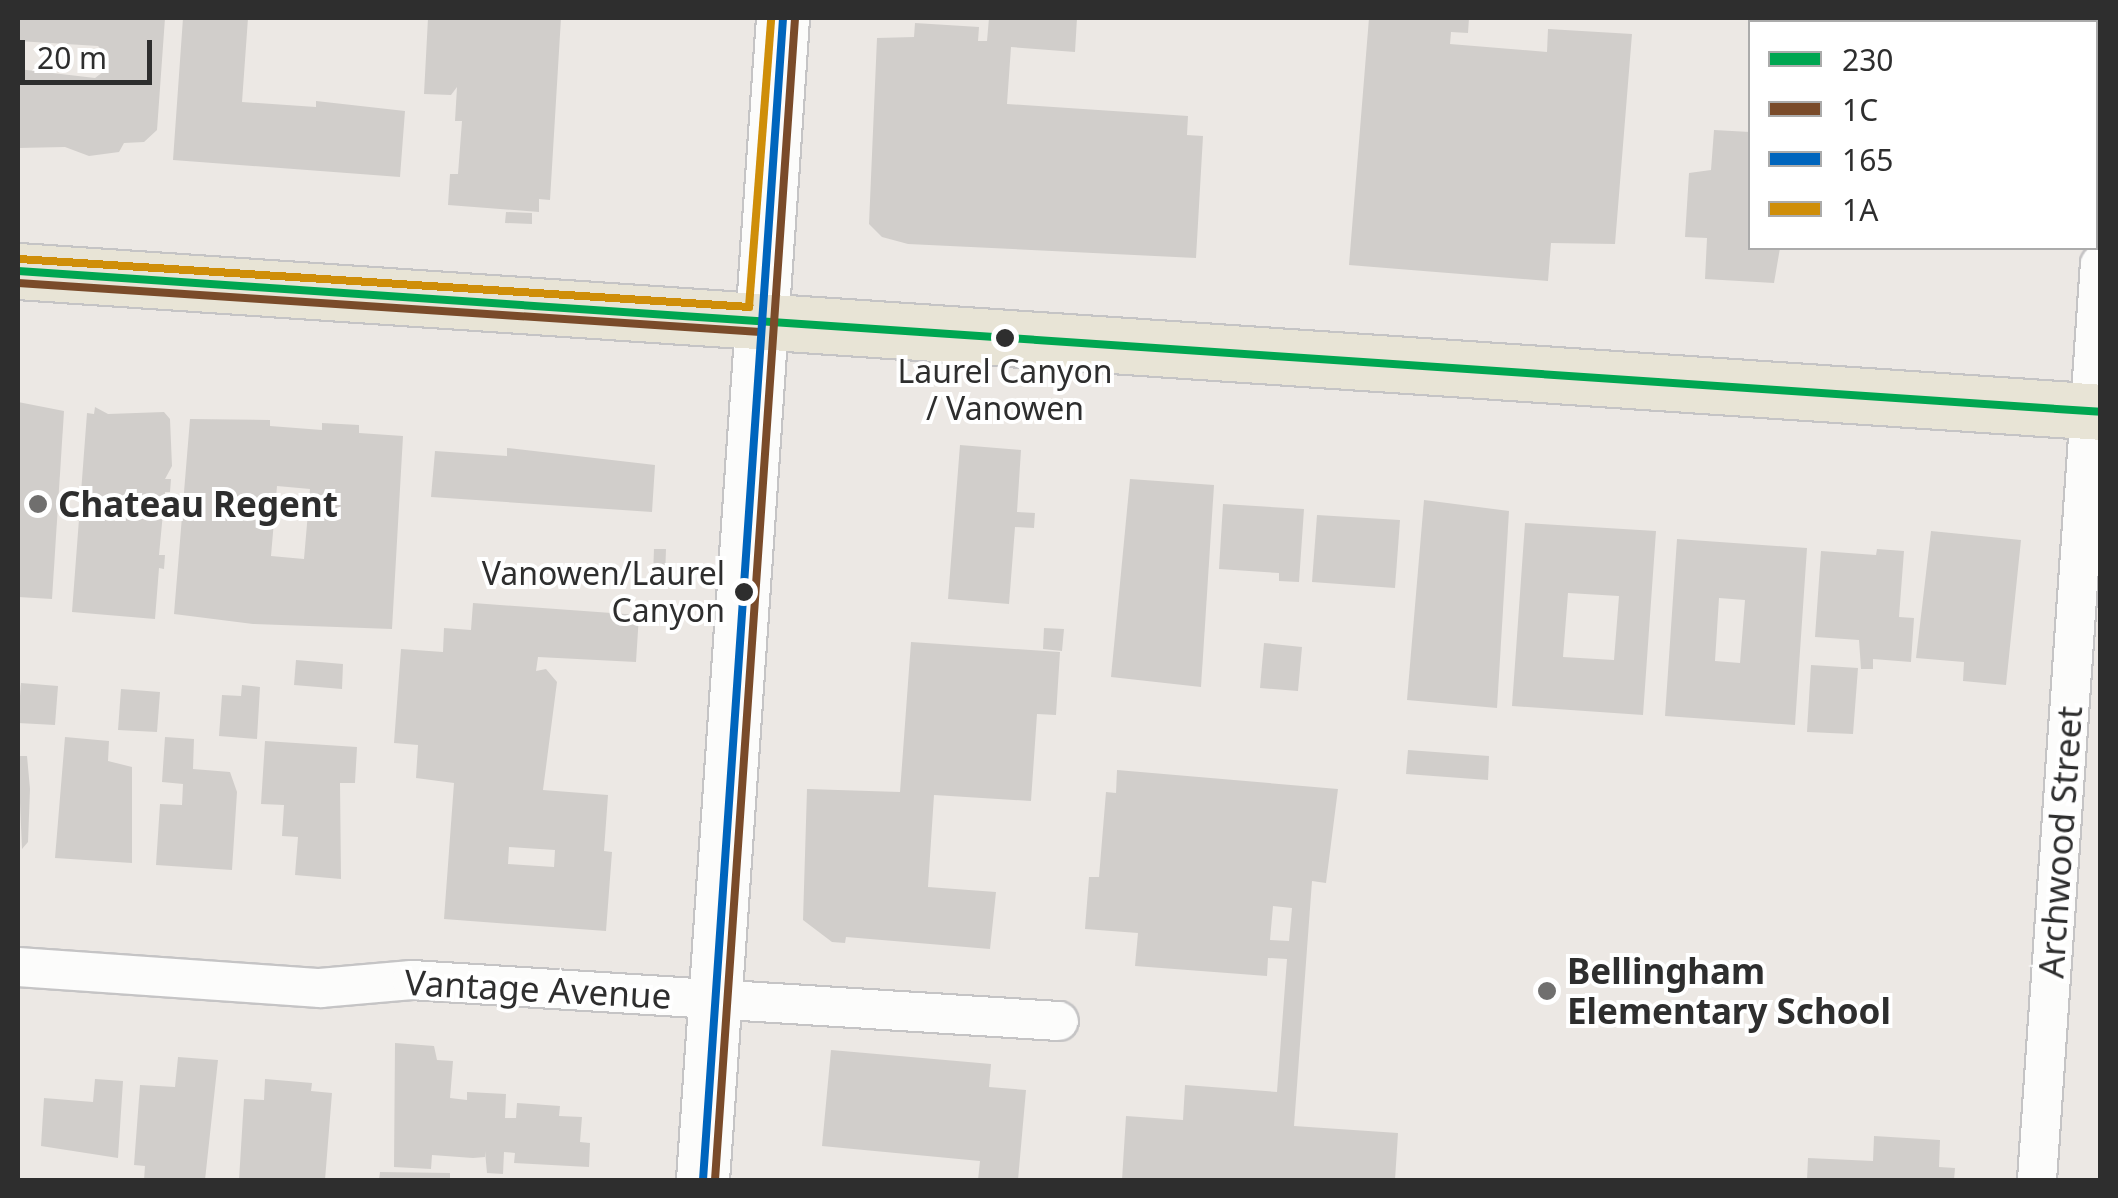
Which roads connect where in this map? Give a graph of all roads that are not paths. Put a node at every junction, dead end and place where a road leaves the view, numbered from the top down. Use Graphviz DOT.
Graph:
graph roads {
  1 [pos="783,18"];
  2 [pos="2100,264"];
  3 [pos="18,271"];
  4 [pos="761,320"];
  5 [pos="2095,412"];
  6 [pos="18,967"];
  7 [pos="716,998"];
  8 [pos="1058,1021"];
  9 [pos="703,1180"];
  10 [pos="2037,1180"];
  1 -- 4 [label="main road"];
  2 -- 5 [label="street, Archwood Street"];
  3 -- 4 [label="main road"];
  4 -- 5 [label="main road"];
  4 -- 7 [label="main road"];
  5 -- 10 [label="street, Archwood Street"];
  6 -- 7 [label="street, Vantage Avenue"];
  7 -- 8 [label="street, Vantage Avenue"];
  7 -- 9 [label="main road"];
}
